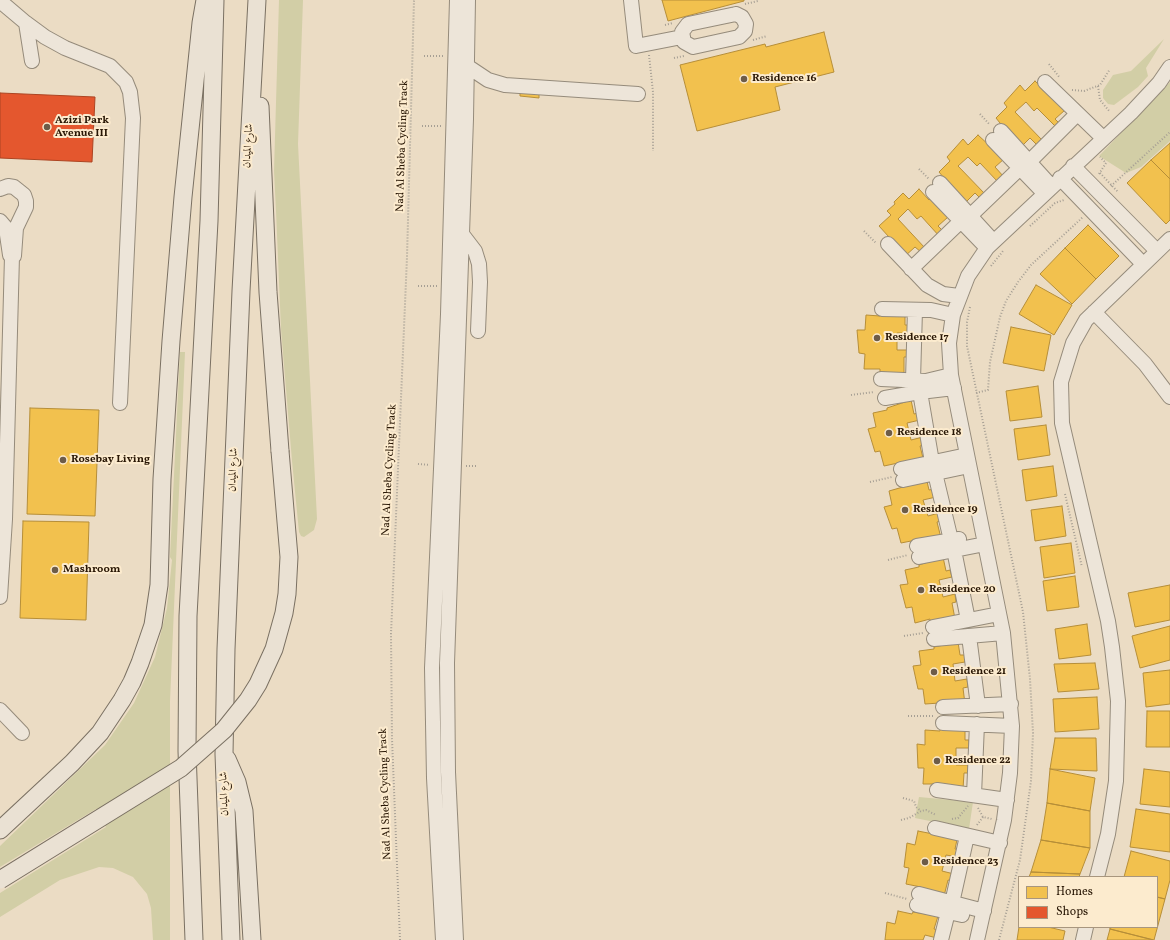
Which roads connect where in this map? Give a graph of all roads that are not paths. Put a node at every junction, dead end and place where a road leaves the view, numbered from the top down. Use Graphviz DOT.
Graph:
graph roads {
  1 [pos="205,0"];
  2 [pos="215,0"];
  3 [pos="257,0"];
  4 [pos="457,0"];
  5 [pos="468,0"];
  6 [pos="631,0"];
  7 [pos="0,1"];
  8 [pos="26,23"];
  9 [pos="682,37"];
  10 [pos="254,53"];
  11 [pos="32,60"];
  12 [pos="467,66"];
  13 [pos="1170,67"];
  14 [pos="1045,82"];
  15 [pos="638,94"];
  16 [pos="1077,114"];
  17 [pos="997,135"];
  18 [pos="1102,138"];
  19 [pos="1025,165"];
  20 [pos="1073,166"];
  21 [pos="1052,186"];
  22 [pos="937,187"];
  23 [pos="0,189"];
  24 [pos="1117,211"];
  25 [pos="966,218"];
  26 [pos="0,221"];
  27 [pos="1104,224"];
  28 [pos="462,234"];
  29 [pos="1170,239"];
  30 [pos="888,244"];
  31 [pos="990,245"];
  32 [pos="1157,251"];
  33 [pos="12,256"];
  34 [pos="1143,264"];
  35 [pos="911,269"];
  36 [pos="959,296"];
  37 [pos="882,309"];
  38 [pos="915,310"];
  39 [pos="1094,312"];
  40 [pos="953,314"];
  41 [pos="478,331"];
  42 [pos="4,377"];
  43 [pos="881,379"];
  44 [pos="952,382"];
  45 [pos="917,386"];
  46 [pos="1170,397"];
  47 [pos="885,398"];
  48 [pos="120,403"];
  49 [pos="968,460"];
  50 [pos="934,468"];
  51 [pos="902,474"];
  52 [pos="984,539"];
  53 [pos="952,545"];
  54 [pos="918,552"];
  55 [pos="2,553"];
  56 [pos="0,597"];
  57 [pos="999,614"];
  58 [pos="968,620"];
  59 [pos="1003,633"];
  60 [pos="969,636"];
  61 [pos="1011,704"];
  62 [pos="978,706"];
  63 [pos="943,708"];
  64 [pos="0,710"];
  65 [pos="943,723"];
  66 [pos="977,724"];
  67 [pos="1012,726"];
  68 [pos="22,733"];
  69 [pos="224,754"];
  70 [pos="937,790"];
  71 [pos="1008,800"];
  72 [pos="975,802"];
  73 [pos="937,822"];
  74 [pos="0,830"];
  75 [pos="967,836"];
  76 [pos="1000,843"];
  77 [pos="1097,876"];
  78 [pos="0,880"];
  79 [pos="192,900"];
  80 [pos="918,900"];
  81 [pos="950,907"];
  82 [pos="983,915"];
  83 [pos="1086,928"];
  84 [pos="188,940"];
  85 [pos="194,940"];
  86 [pos="231,940"];
  87 [pos="252,940"];
  88 [pos="443,940"];
  89 [pos="456,940"];
  90 [pos="941,940"];
  91 [pos="977,940"];
  92 [pos="1083,940"];
  1 -- 74 [label="main road"];
  2 -- 79 [label="main road"];
  3 -- 10 [label="main road, شارع الميدان"];
  4 -- 88 [label="street"];
  5 -- 12 [label="street"];
  6 -- 9 [label="street"];
  7 -- 8 [label="street"];
  8 -- 11 [label="street"];
  8 -- 48 [label="street"];
  10 -- 69 [label="main road, شارع الميدان"];
  10 -- 78 [label="main road, bridge"];
  12 -- 15 [label="street"];
  12 -- 28 [label="street"];
  13 -- 18 [label="street"];
  14 -- 16 [label="street"];
  16 -- 18 [label="street"];
  16 -- 19 [label="street"];
  17 -- 19 [label="street"];
  18 -- 20 [label="street"];
  19 -- 21 [label="street"];
  19 -- 25 [label="street"];
  20 -- 21 [label="street"];
  20 -- 24 [label="street"];
  21 -- 27 [label="street"];
  21 -- 31 [label="street"];
  22 -- 25 [label="street"];
  23 -- 33 [label="street"];
  24 -- 27 [label="street"];
  24 -- 32 [label="street"];
  25 -- 31 [label="street"];
  25 -- 35 [label="street"];
  26 -- 33 [label="street"];
  27 -- 34 [label="street"];
  28 -- 41 [label="street"];
  28 -- 89 [label="street"];
  29 -- 32 [label="street"];
  30 -- 35 [label="street"];
  31 -- 36 [label="street"];
  32 -- 34 [label="street"];
  33 -- 42 [label="street"];
  34 -- 39 [label="street"];
  35 -- 36 [label="street"];
  36 -- 40 [label="street"];
  37 -- 38 [label="street"];
  38 -- 40 [label="street"];
  38 -- 45 [label="street"];
  39 -- 46 [label="street"];
  39 -- 77 [label="street"];
  40 -- 44 [label="street"];
  42 -- 55 [label="street"];
  43 -- 45 [label="street"];
  44 -- 45 [label="street"];
  44 -- 49 [label="street"];
  45 -- 47 [label="street"];
  45 -- 50 [label="street"];
  49 -- 50 [label="street"];
  49 -- 52 [label="street"];
  50 -- 51 [label="street"];
  50 -- 53 [label="street"];
  52 -- 53 [label="street"];
  52 -- 57 [label="street"];
  53 -- 54 [label="street"];
  53 -- 58 [label="street"];
  55 -- 56 [label="street"];
  57 -- 58 [label="street"];
  57 -- 59 [label="street"];
  58 -- 60 [label="street"];
  59 -- 60 [label="street"];
  59 -- 61 [label="street"];
  60 -- 62 [label="street"];
  61 -- 62 [label="street"];
  61 -- 67 [label="street"];
  62 -- 63 [label="street"];
  64 -- 68 [label="street"];
  65 -- 66 [label="street"];
  66 -- 67 [label="street"];
  66 -- 72 [label="street"];
  67 -- 71 [label="street"];
  69 -- 86 [label="main road, شارع الميدان"];
  69 -- 87 [label="main road"];
  70 -- 72 [label="street"];
  71 -- 72 [label="street"];
  71 -- 76 [label="street"];
  73 -- 75 [label="street"];
  75 -- 76 [label="street"];
  75 -- 81 [label="street"];
  76 -- 82 [label="street"];
  79 -- 84 [label="main road"];
  79 -- 85 [label="main road"];
  80 -- 81 [label="street"];
  81 -- 82 [label="street"];
  81 -- 90 [label="street"];
  82 -- 91 [label="street"];
  83 -- 92 [label="street"];
}
